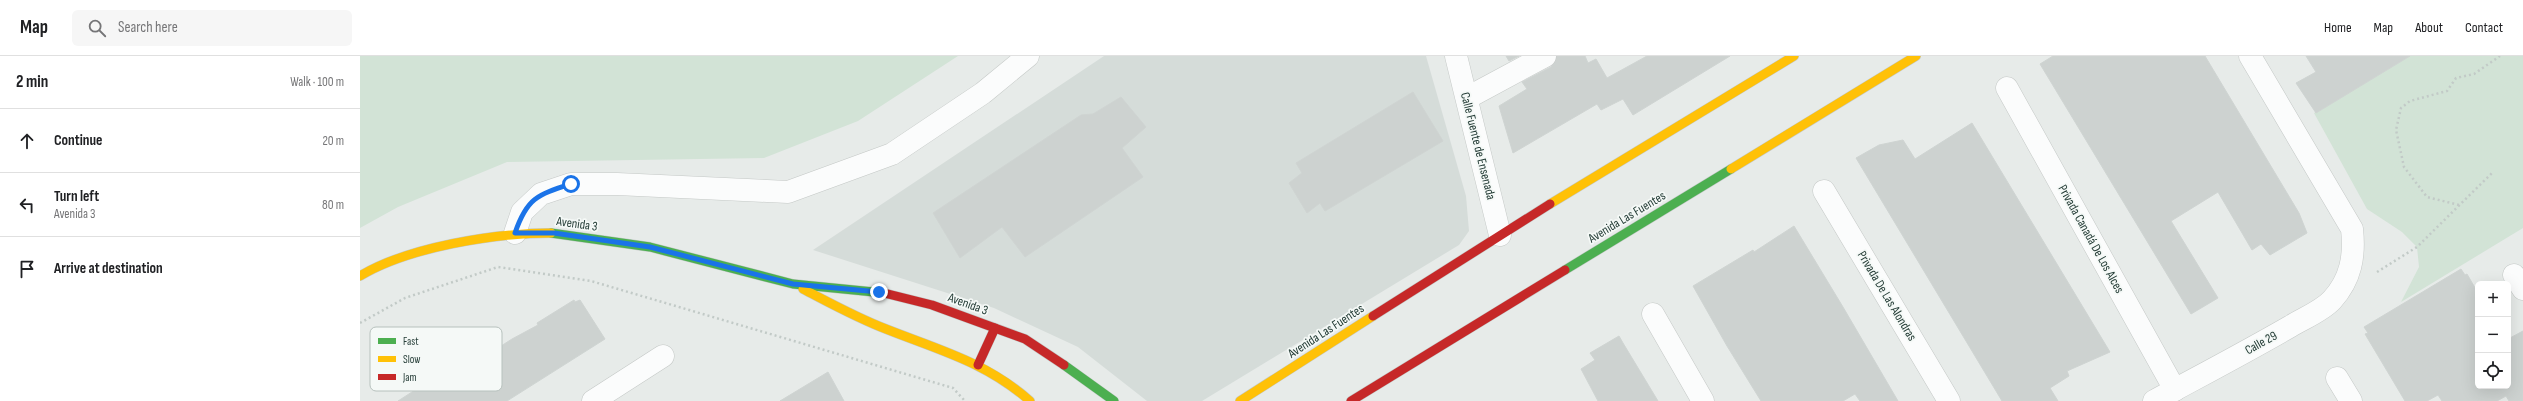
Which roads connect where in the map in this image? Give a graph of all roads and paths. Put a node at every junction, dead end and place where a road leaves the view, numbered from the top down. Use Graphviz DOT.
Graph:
graph roads {
  1 [pos="1028,56"];
  2 [pos="1456,56"];
  3 [pos="1545,56"];
  4 [pos="1794,56"];
  5 [pos="1916,56"];
  6 [pos="2250,56"];
  7 [pos="2500,56"];
  8 [pos="2007,88"];
  9 [pos="1467,98"];
  10 [pos="2492,173"];
  11 [pos="1824,191"];
  12 [pos="2459,205"];
  13 [pos="515,233"];
  14 [pos="1500,235"];
  15 [pos="360,276"];
  16 [pos="2371,276"];
  17 [pos="793,284"];
  18 [pos="1653,314"];
  19 [pos="360,323"];
  20 [pos="996,328"];
  21 [pos="663,356"];
  22 [pos="978,365"];
  23 [pos="2337,378"];
  24 [pos="2175,390"];
  25 [pos="593,401"];
  26 [pos="965,401"];
  27 [pos="1030,401"];
  28 [pos="1114,401"];
  29 [pos="1240,401"];
  30 [pos="1351,401"];
  31 [pos="1704,401"];
  32 [pos="1949,401"];
  33 [pos="2154,401"];
  34 [pos="2351,401"];
  1 -- 13 [label="street"];
  2 -- 9 [label="street, Calle Fuente de Ensenada"];
  3 -- 9 [label="street"];
  4 -- 14 [label="main road, Avenida Las Fuentes"];
  5 -- 30 [label="main road, Avenida Las Fuentes"];
  6 -- 24 [label="street, Calle 29"];
  7 -- 12 [label="path"];
  8 -- 24 [label="street, Privada Canadá De Los Alces"];
  9 -- 14 [label="street, Calle Fuente de Ensenada"];
  10 -- 12 [label="path"];
  11 -- 32 [label="street, Privada De Las Alondras"];
  12 -- 16 [label="path"];
  13 -- 15 [label="main road, Avenida 3"];
  13 -- 17 [label="main road, Avenida 3"];
  14 -- 29 [label="main road, Avenida Las Fuentes"];
  17 -- 20 [label="main road, Avenida 3"];
  17 -- 22 [label="main road, Avenida 3"];
  18 -- 31 [label="street"];
  19 -- 26 [label="path"];
  20 -- 22 [label="main road"];
  20 -- 28 [label="main road, Avenida 3"];
  21 -- 25 [label="street"];
  22 -- 27 [label="main road, Avenida 3"];
  23 -- 34 [label="street"];
  24 -- 33 [label="street, Calle 29"];
}
